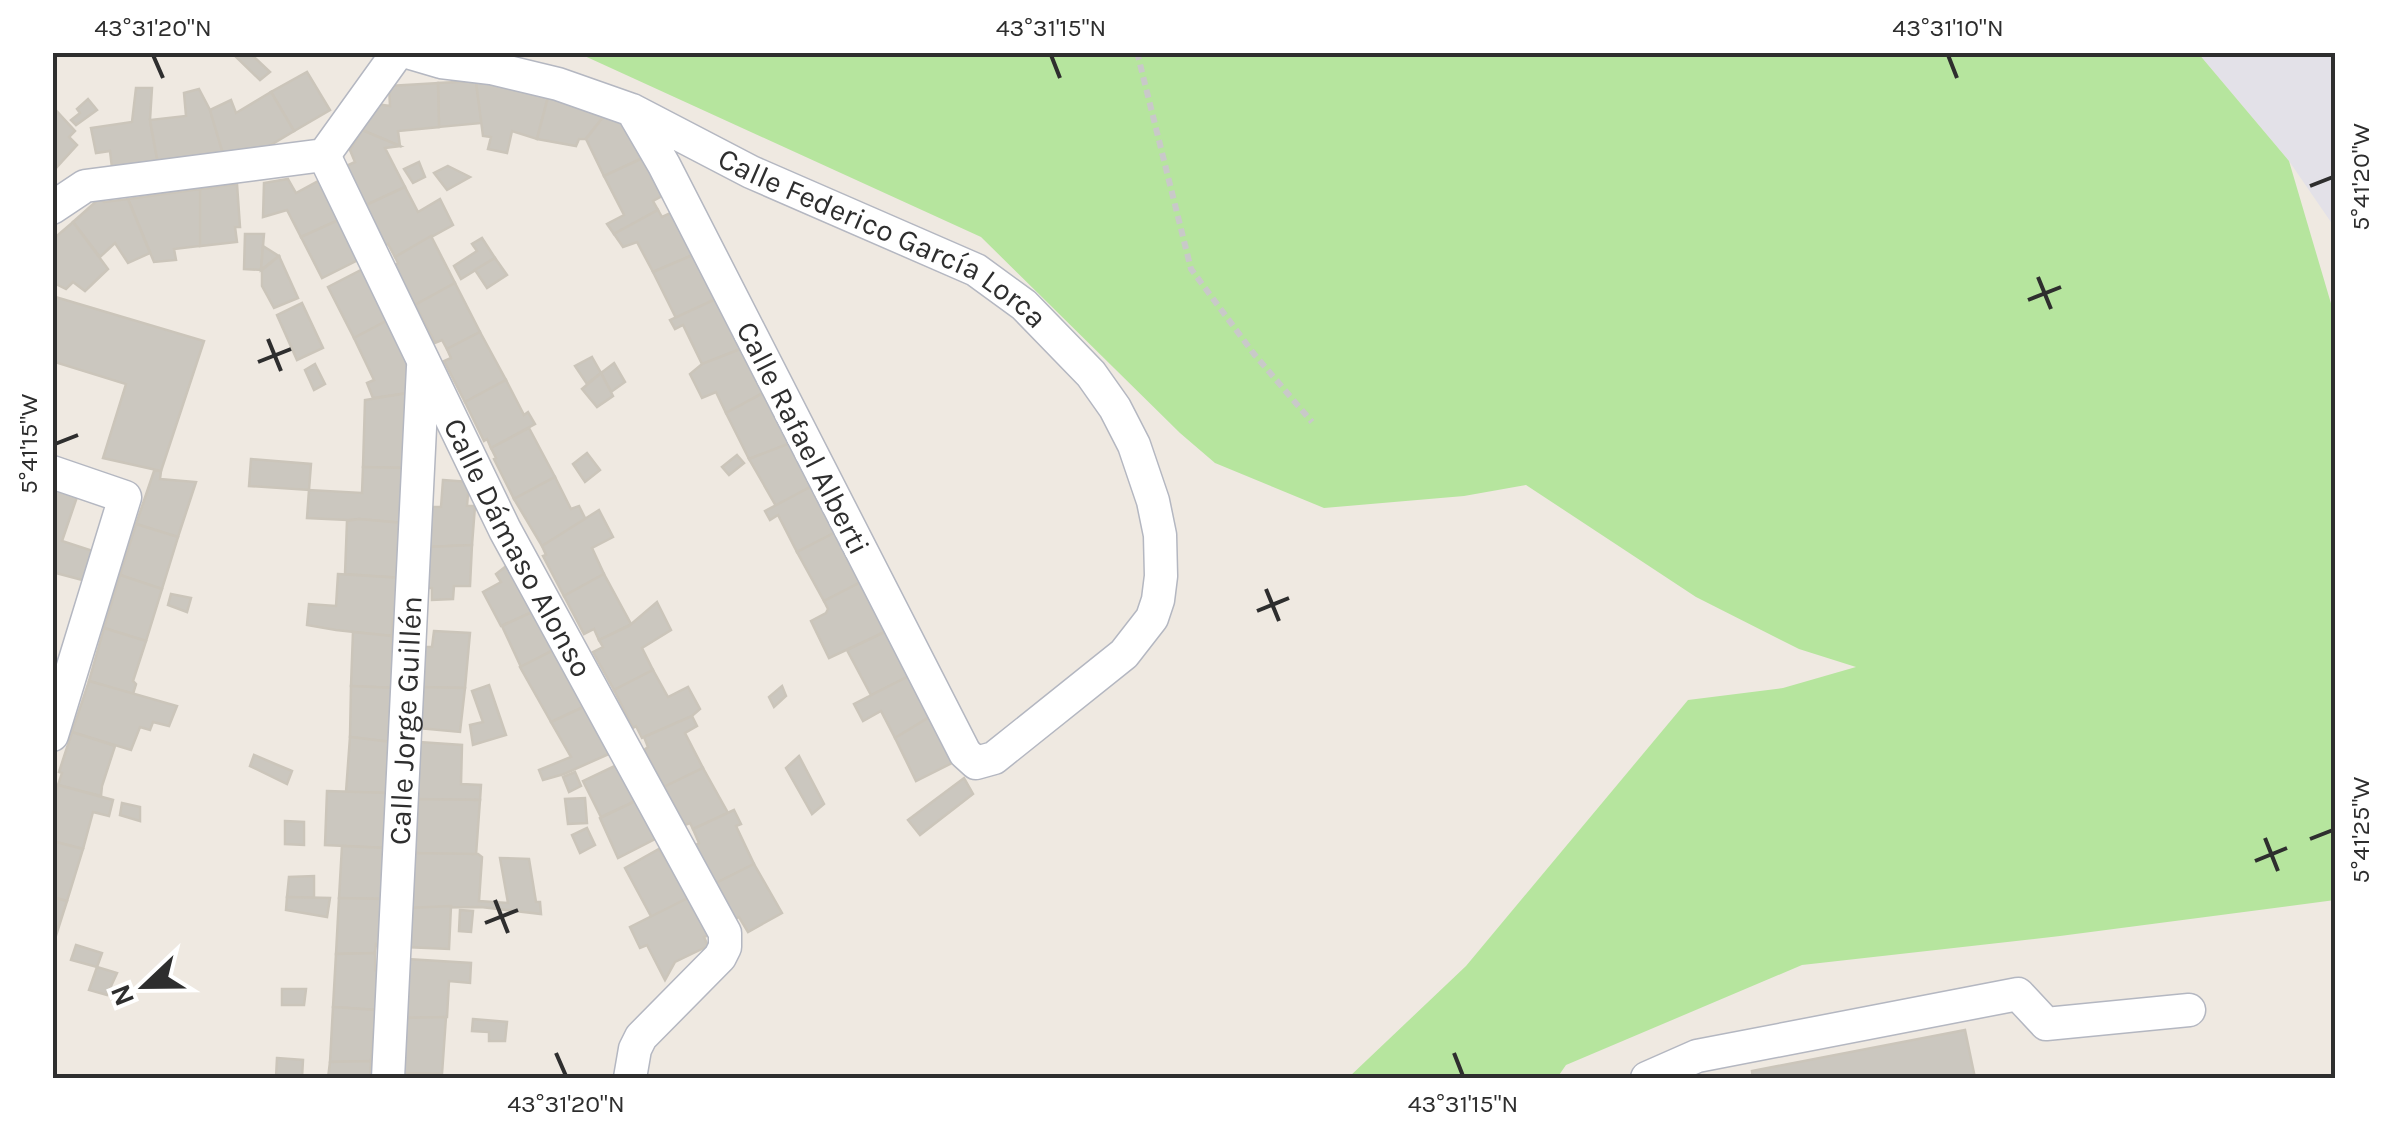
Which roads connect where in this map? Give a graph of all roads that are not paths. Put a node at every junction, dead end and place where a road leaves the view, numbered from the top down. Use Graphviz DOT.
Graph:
graph roads {
  1 [pos="398,52"];
  2 [pos="407,52"];
  3 [pos="632,110"];
  4 [pos="324,154"];
  5 [pos="54,203"];
  6 [pos="423,363"];
  7 [pos="52,472"];
  8 [pos="52,735"];
  9 [pos="976,763"];
  10 [pos="2189,1010"];
  11 [pos="388,1078"];
  12 [pos="630,1078"];
  13 [pos="1647,1078"];
  1 -- 4 [label="street"];
  2 -- 3 [label="street, Calle Federico García Lorca"];
  3 -- 9 [label="street, Calle Rafael Alberti"];
  3 -- 9 [label="street, Calle Federico García Lorca"];
  4 -- 5 [label="street"];
  4 -- 6 [label="street, Calle Dámaso Alonso"];
  6 -- 11 [label="street, Calle Jorge Guillén"];
  6 -- 12 [label="street, Calle Dámaso Alonso"];
  7 -- 8 [label="street"];
  10 -- 13 [label="street"];
}
